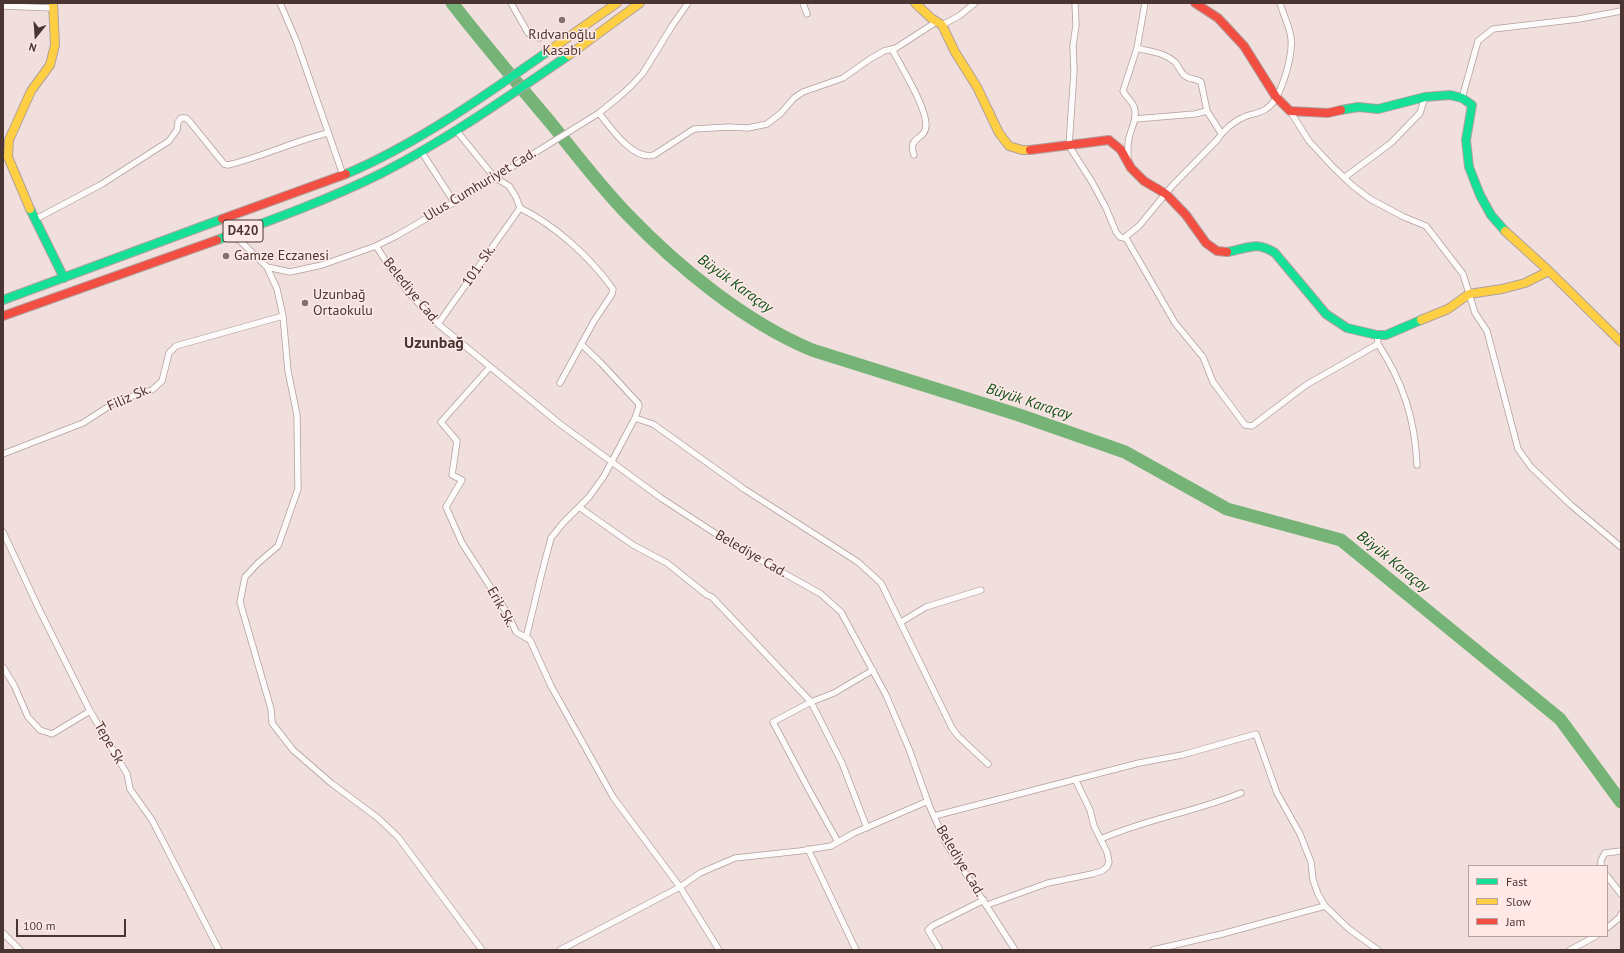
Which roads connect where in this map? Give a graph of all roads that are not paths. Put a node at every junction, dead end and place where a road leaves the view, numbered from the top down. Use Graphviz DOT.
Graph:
graph roads {
  1 [pos="280,3"];
  2 [pos="511,3"];
  3 [pos="617,3"];
  4 [pos="640,3"];
  5 [pos="688,3"];
  6 [pos="803,3"];
  7 [pos="915,3"];
  8 [pos="975,3"];
  9 [pos="1075,3"];
  10 [pos="1145,3"];
  11 [pos="1195,3"];
  12 [pos="1280,3"];
  13 [pos="3,6"];
  14 [pos="53,6"];
  15 [pos="1621,11"];
  16 [pos="807,14"];
  17 [pos="939,23"];
  18 [pos="538,38"];
  19 [pos="1137,48"];
  20 [pos="892,49"];
  21 [pos="1276,97"];
  22 [pos="1425,97"];
  23 [pos="1462,98"];
  24 [pos="1207,111"];
  25 [pos="1290,111"];
  26 [pos="599,113"];
  27 [pos="1135,119"];
  28 [pos="456,130"];
  29 [pos="328,133"];
  30 [pos="1221,133"];
  31 [pos="1069,146"];
  32 [pos="421,151"];
  33 [pos="914,155"];
  34 [pos="1128,161"];
  35 [pos="343,175"];
  36 [pos="494,177"];
  37 [pos="1345,178"];
  38 [pos="1166,194"];
  39 [pos="454,202"];
  40 [pos="520,208"];
  41 [pos="34,220"];
  42 [pos="233,234"];
  43 [pos="1126,238"];
  44 [pos="376,246"];
  45 [pos="267,267"];
  46 [pos="1549,271"];
  47 [pos="64,278"];
  48 [pos="1469,294"];
  49 [pos="3,300"];
  50 [pos="3,316"];
  51 [pos="283,316"];
  52 [pos="438,324"];
  53 [pos="1377,335"];
  54 [pos="1621,342"];
  55 [pos="580,344"];
  56 [pos="1378,344"];
  57 [pos="490,367"];
  58 [pos="560,383"];
  59 [pos="635,418"];
  60 [pos="3,454"];
  61 [pos="612,462"];
  62 [pos="1417,465"];
  63 [pos="579,507"];
  64 [pos="3,532"];
  65 [pos="1621,547"];
  66 [pos="981,590"];
  67 [pos="901,622"];
  68 [pos="526,638"];
  69 [pos="3,667"];
  70 [pos="873,670"];
  71 [pos="811,702"];
  72 [pos="90,711"];
  73 [pos="988,764"];
  74 [pos="1075,779"];
  75 [pos="1241,793"];
  76 [pos="928,801"];
  77 [pos="934,816"];
  78 [pos="867,828"];
  79 [pos="1101,839"];
  80 [pos="838,842"];
  81 [pos="808,850"];
  82 [pos="1621,851"];
  83 [pos="1601,865"];
  84 [pos="1608,877"];
  85 [pos="680,887"];
  86 [pos="1621,894"];
  87 [pos="986,903"];
  88 [pos="1325,906"];
  89 [pos="1621,914"];
  90 [pos="1608,927"];
  91 [pos="3,933"];
  92 [pos="1594,937"];
  93 [pos="20,950"];
  94 [pos="219,950"];
  95 [pos="482,950"];
  96 [pos="560,950"];
  97 [pos="719,950"];
  98 [pos="856,950"];
  99 [pos="940,950"];
  100 [pos="1015,950"];
  101 [pos="1154,950"];
  102 [pos="1378,950"];
  103 [pos="1570,950"];
  1 -- 29 [label="street"];
  2 -- 18 [label="street"];
  3 -- 35 [label="main road"];
  4 -- 28 [label="main road, D420"];
  5 -- 26 [label="street, Ulus Cumhuriyet Cad."];
  6 -- 16 [label="street"];
  7 -- 17 [label="main road"];
  8 -- 17 [label="street"];
  9 -- 31 [label="street"];
  10 -- 19 [label="street"];
  11 -- 21 [label="main road"];
  12 -- 21 [label="street"];
  13 -- 14 [label="street"];
  14 -- 41 [label="main road"];
  15 -- 23 [label="street"];
  17 -- 20 [label="street"];
  17 -- 31 [label="main road"];
  19 -- 24 [label="street"];
  19 -- 27 [label="street"];
  20 -- 26 [label="street"];
  20 -- 33 [label="street"];
  21 -- 25 [label="main road"];
  21 -- 30 [label="street"];
  22 -- 23 [label="main road"];
  22 -- 25 [label="main road"];
  22 -- 37 [label="street"];
  23 -- 46 [label="main road"];
  24 -- 27 [label="street"];
  24 -- 30 [label="street"];
  25 -- 37 [label="street"];
  26 -- 36 [label="street, Ulus Cumhuriyet Cad."];
  27 -- 34 [label="street"];
  28 -- 32 [label="main road, D420"];
  28 -- 36 [label="street"];
  29 -- 35 [label="street"];
  29 -- 41 [label="street"];
  30 -- 38 [label="street"];
  31 -- 34 [label="main road"];
  31 -- 43 [label="street"];
  32 -- 39 [label="street"];
  32 -- 42 [label="main road, D420"];
  34 -- 38 [label="main road"];
  35 -- 47 [label="main road"];
  36 -- 39 [label="street, Ulus Cumhuriyet Cad."];
  36 -- 40 [label="street"];
  37 -- 48 [label="street"];
  38 -- 43 [label="street"];
  38 -- 53 [label="main road"];
  39 -- 44 [label="street, Ulus Cumhuriyet Cad."];
  40 -- 52 [label="street, 101. Sk."];
  40 -- 55 [label="street"];
  41 -- 47 [label="main road"];
  42 -- 45 [label="street"];
  42 -- 50 [label="main road, D420"];
  43 -- 56 [label="street"];
  44 -- 45 [label="street, Ulus Cumhuriyet Cad."];
  44 -- 52 [label="street, Belediye Cad."];
  45 -- 51 [label="street"];
  46 -- 48 [label="main road"];
  46 -- 54 [label="main road"];
  47 -- 49 [label="main road"];
  48 -- 53 [label="main road"];
  48 -- 65 [label="street"];
  51 -- 60 [label="street, Filiz Sk."];
  51 -- 95 [label="street"];
  52 -- 57 [label="street, Belediye Cad."];
  53 -- 56 [label="street"];
  55 -- 58 [label="street"];
  55 -- 59 [label="street"];
  56 -- 62 [label="street"];
  57 -- 61 [label="street, Belediye Cad."];
  57 -- 68 [label="street, Erik Sk."];
  59 -- 61 [label="street"];
  59 -- 67 [label="street"];
  61 -- 63 [label="street"];
  61 -- 70 [label="street, Belediye Cad."];
  63 -- 68 [label="street"];
  63 -- 71 [label="street"];
  64 -- 72 [label="street, Tepe Sk"];
  66 -- 67 [label="street"];
  67 -- 73 [label="street"];
  68 -- 85 [label="street, Erik Sk."];
  69 -- 72 [label="street"];
  70 -- 71 [label="street"];
  70 -- 76 [label="street, Belediye Cad."];
  71 -- 78 [label="street"];
  71 -- 80 [label="street"];
  72 -- 94 [label="street, Tepe Sk"];
  74 -- 77 [label="street"];
  74 -- 79 [label="street"];
  74 -- 88 [label="street"];
  75 -- 79 [label="street"];
  76 -- 77 [label="street, Belediye Cad."];
  76 -- 78 [label="street"];
  77 -- 87 [label="street, Belediye Cad."];
  78 -- 80 [label="street"];
  79 -- 87 [label="street"];
  80 -- 81 [label="street"];
  81 -- 85 [label="street"];
  81 -- 98 [label="street"];
  82 -- 83 [label="street"];
  84 -- 86 [label="street"];
  85 -- 96 [label="street"];
  85 -- 97 [label="street, Erik Sk."];
  87 -- 99 [label="street"];
  87 -- 100 [label="street, Belediye Cad."];
  88 -- 101 [label="street"];
  88 -- 102 [label="street"];
  89 -- 90 [label="street"];
  91 -- 93 [label="street"];
  92 -- 103 [label="street"];
}
